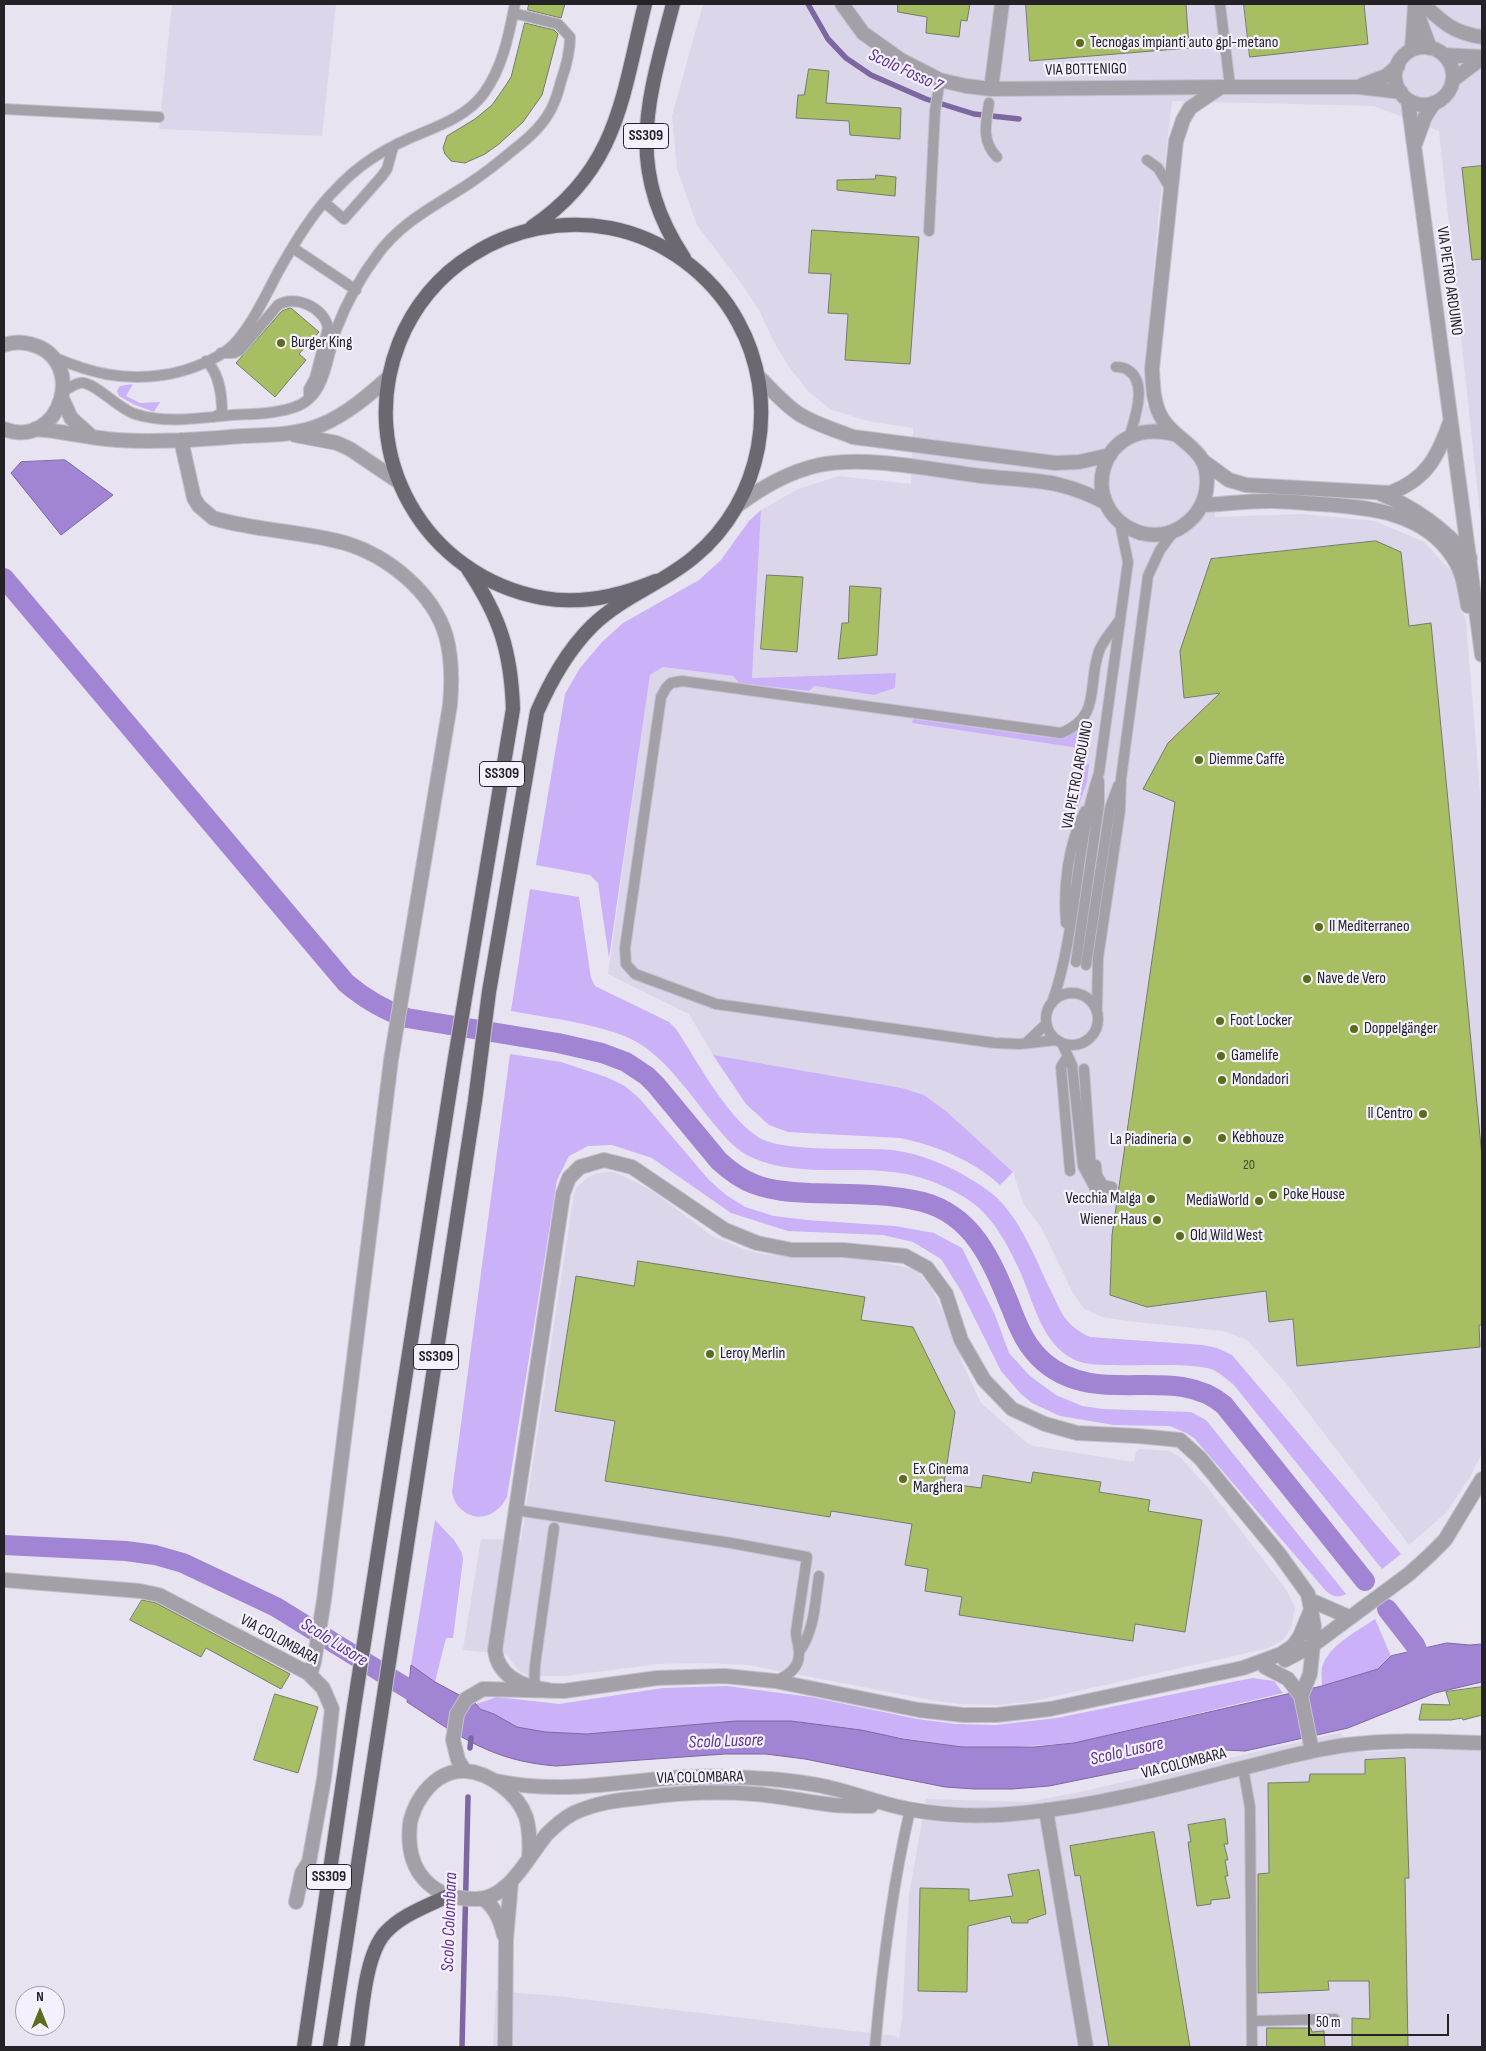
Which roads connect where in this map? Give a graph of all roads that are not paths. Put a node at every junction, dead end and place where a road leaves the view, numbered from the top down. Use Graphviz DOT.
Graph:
graph roads {
  1 [pos="646,4"];
  2 [pos="673,4"];
  3 [pos="842,4"];
  4 [pos="1002,4"];
  5 [pos="1220,4"];
  6 [pos="1418,6"];
  7 [pos="514,8"];
  8 [pos="1482,37"];
  9 [pos="1430,48"];
  10 [pos="1412,50"];
  11 [pos="1444,55"];
  12 [pos="1482,57"];
  13 [pos="1398,66"];
  14 [pos="1453,80"];
  15 [pos="939,86"];
  16 [pos="1226,87"];
  17 [pos="1359,87"];
  18 [pos="991,89"];
  19 [pos="1404,96"];
  20 [pos="989,103"];
  21 [pos="1434,103"];
  22 [pos="4,110"];
  23 [pos="158,117"];
  24 [pos="393,147"];
  25 [pos="1414,147"];
  26 [pos="997,157"];
  27 [pos="1148,160"];
  28 [pos="1170,188"];
  29 [pos="324,202"];
  30 [pos="526,231"];
  31 [pos="929,231"];
  32 [pos="293,248"];
  33 [pos="687,262"];
  34 [pos="356,290"];
  35 [pos="5,344"];
  36 [pos="221,354"];
  37 [pos="50,356"];
  38 [pos="206,361"];
  39 [pos="1116,367"];
  40 [pos="389,377"];
  41 [pos="759,377"];
  42 [pos="63,395"];
  43 [pos="310,399"];
  44 [pos="214,417"];
  45 [pos="1451,418"];
  46 [pos="4,428"];
  47 [pos="35,428"];
  48 [pos="290,434"];
  49 [pos="1130,435"];
  50 [pos="1177,435"];
  51 [pos="92,437"];
  52 [pos="181,440"];
  53 [pos="1110,454"];
  54 [pos="1202,461"];
  55 [pos="399,482"];
  56 [pos="1378,493"];
  57 [pos="1106,503"];
  58 [pos="738,504"];
  59 [pos="1202,505"];
  60 [pos="1120,523"];
  61 [pos="1174,531"];
  62 [pos="1470,558"];
  63 [pos="465,566"];
  64 [pos="656,581"];
  65 [pos="1120,619"];
  66 [pos="1480,628"];
  67 [pos="1482,655"];
  68 [pos="1100,773"];
  69 [pos="1121,778"];
  70 [pos="1052,1003"];
  71 [pos="1097,1008"];
  72 [pos="1045,1025"];
  73 [pos="1026,1042"];
  74 [pos="1059,1042"];
  75 [pos="1068,1056"];
  76 [pos="1070,1171"];
  77 [pos="1092,1183"];
  78 [pos="1482,1479"];
  79 [pos="516,1510"];
  80 [pos="554,1528"];
  81 [pos="819,1576"];
  82 [pos="4,1580"];
  83 [pos="1310,1606"];
  84 [pos="1352,1616"];
  85 [pos="1314,1645"];
  86 [pos="799,1652"];
  87 [pos="1266,1667"];
  88 [pos="312,1668"];
  89 [pos="1243,1668"];
  90 [pos="776,1682"];
  91 [pos="541,1689"];
  92 [pos="1301,1696"];
  93 [pos="1482,1743"];
  94 [pos="1312,1751"];
  95 [pos="463,1768"];
  96 [pos="1243,1768"];
  97 [pos="496,1781"];
  98 [pos="893,1806"];
  99 [pos="910,1810"];
  100 [pos="1046,1810"];
  101 [pos="529,1858"];
  102 [pos="511,1882"];
  103 [pos="453,1897"];
  104 [pos="481,1899"];
  105 [pos="296,1902"];
  106 [pos="506,1940"];
  107 [pos="1335,2019"];
  108 [pos="1252,2020"];
  109 [pos="304,2047"];
  110 [pos="330,2047"];
  111 [pos="357,2047"];
  112 [pos="505,2047"];
  113 [pos="875,2047"];
  114 [pos="1086,2047"];
  115 [pos="1252,2047"];
  1 -- 30 [label="main road, SS309"];
  2 -- 33 [label="main road, SS309"];
  3 -- 15 [label="street, VIA BOTTENIGO"];
  4 -- 18 [label="street"];
  5 -- 16 [label="lane"];
  6 -- 8 [label="street"];
  6 -- 9 [label="street"];
  6 -- 10 [label="street"];
  7 -- 24 [label="lane"];
  7 -- 34 [label="lane"];
  9 -- 10 [label="street"];
  9 -- 11 [label="street"];
  10 -- 13 [label="street"];
  11 -- 12 [label="street"];
  11 -- 14 [label="street"];
  12 -- 14 [label="street"];
  13 -- 17 [label="street, VIA BOTTENIGO"];
  13 -- 19 [label="street"];
  14 -- 21 [label="street"];
  15 -- 18 [label="street, VIA BOTTENIGO"];
  15 -- 31 [label="lane"];
  16 -- 17 [label="street, VIA BOTTENIGO"];
  16 -- 18 [label="street, VIA BOTTENIGO"];
  16 -- 28 [label="street"];
  17 -- 19 [label="street, VIA BOTTENIGO"];
  19 -- 21 [label="street"];
  19 -- 25 [label="street, VIA PIETRO ARDUINO"];
  20 -- 26 [label="lane"];
  21 -- 25 [label="street, VIA PIETRO ARDUINO"];
  22 -- 23 [label="lane"];
  24 -- 29 [label="lane"];
  24 -- 29 [label="lane"];
  25 -- 45 [label="street, VIA PIETRO ARDUINO"];
  27 -- 28 [label="lane"];
  28 -- 50 [label="street"];
  29 -- 32 [label="lane"];
  30 -- 33 [label="main road, SS309"];
  30 -- 40 [label="main road, SS309"];
  32 -- 34 [label="lane"];
  32 -- 36 [label="lane"];
  33 -- 41 [label="main road, SS309"];
  34 -- 43 [label="lane"];
  35 -- 37 [label="street"];
  36 -- 38 [label="lane"];
  36 -- 43 [label="lane"];
  37 -- 38 [label="lane"];
  37 -- 42 [label="street"];
  38 -- 44 [label="lane"];
  39 -- 49 [label="lane"];
  40 -- 48 [label="street"];
  40 -- 55 [label="main road, SS309"];
  41 -- 53 [label="street"];
  41 -- 58 [label="main road, SS309"];
  42 -- 44 [label="lane"];
  42 -- 47 [label="street"];
  42 -- 51 [label="street"];
  43 -- 44 [label="lane"];
  45 -- 56 [label="street, VIA PIETRO ARDUINO"];
  45 -- 62 [label="street, VIA PIETRO ARDUINO"];
  46 -- 47 [label="street"];
  47 -- 51 [label="street"];
  48 -- 52 [label="street"];
  48 -- 55 [label="street"];
  49 -- 50 [label="street"];
  49 -- 53 [label="street"];
  50 -- 54 [label="street"];
  51 -- 52 [label="street"];
  52 -- 88 [label="street"];
  53 -- 57 [label="street"];
  54 -- 56 [label="street, VIA PIETRO ARDUINO"];
  54 -- 59 [label="street"];
  55 -- 63 [label="main road, SS309"];
  56 -- 62 [label="street, VIA PIETRO ARDUINO"];
  57 -- 58 [label="street"];
  57 -- 60 [label="street"];
  58 -- 64 [label="main road, SS309"];
  59 -- 61 [label="street"];
  59 -- 66 [label="street"];
  60 -- 61 [label="street"];
  60 -- 65 [label="lane, VIA PIETRO ARDUINO"];
  61 -- 69 [label="lane"];
  62 -- 66 [label="street, VIA PIETRO ARDUINO"];
  63 -- 64 [label="main road, SS309"];
  63 -- 109 [label="main road, SS309"];
  64 -- 110 [label="main road, SS309"];
  65 -- 68 [label="lane, VIA PIETRO ARDUINO"];
  65 -- 73 [label="lane"];
  66 -- 67 [label="street, VIA PIETRO ARDUINO"];
  68 -- 69 [label="lane"];
  68 -- 70 [label="lane, VIA PIETRO ARDUINO"];
  69 -- 71 [label="lane"];
  70 -- 71 [label="lane"];
  70 -- 72 [label="lane"];
  71 -- 74 [label="lane"];
  72 -- 73 [label="lane"];
  72 -- 74 [label="lane"];
  73 -- 74 [label="lane"];
  74 -- 75 [label="lane"];
  75 -- 76 [label="lane"];
  75 -- 77 [label="lane"];
  77 -- 77 [label="lane"];
  78 -- 84 [label="street"];
  79 -- 83 [label="street"];
  79 -- 86 [label="lane"];
  79 -- 91 [label="street"];
  80 -- 91 [label="lane"];
  81 -- 86 [label="lane"];
  82 -- 88 [label="street, VIA COLOMBARA"];
  83 -- 84 [label="street"];
  83 -- 85 [label="street"];
  83 -- 89 [label="street"];
  84 -- 85 [label="street"];
  85 -- 87 [label="street"];
  85 -- 92 [label="street"];
  86 -- 90 [label="lane"];
  87 -- 89 [label="street"];
  87 -- 92 [label="street"];
  88 -- 105 [label="street, VIA COLOMBARA"];
  89 -- 90 [label="street"];
  90 -- 91 [label="street"];
  91 -- 95 [label="street"];
  92 -- 94 [label="street"];
  93 -- 94 [label="street, VIA COLOMBARA"];
  94 -- 96 [label="street, VIA COLOMBARA"];
  95 -- 97 [label="street"];
  95 -- 103 [label="street"];
  96 -- 100 [label="street, VIA COLOMBARA"];
  96 -- 108 [label="lane"];
  97 -- 98 [label="street, VIA COLOMBARA"];
  97 -- 101 [label="street"];
  98 -- 99 [label="street, VIA COLOMBARA"];
  98 -- 101 [label="street, VIA COLOMBARA"];
  99 -- 100 [label="street, VIA COLOMBARA"];
  99 -- 113 [label="lane"];
  100 -- 114 [label="street"];
  101 -- 102 [label="street"];
  102 -- 104 [label="street"];
  102 -- 106 [label="street"];
  103 -- 104 [label="street"];
  103 -- 111 [label="main road"];
  104 -- 106 [label="street"];
  106 -- 112 [label="street"];
  107 -- 108 [label="lane"];
  108 -- 115 [label="lane"];
}
